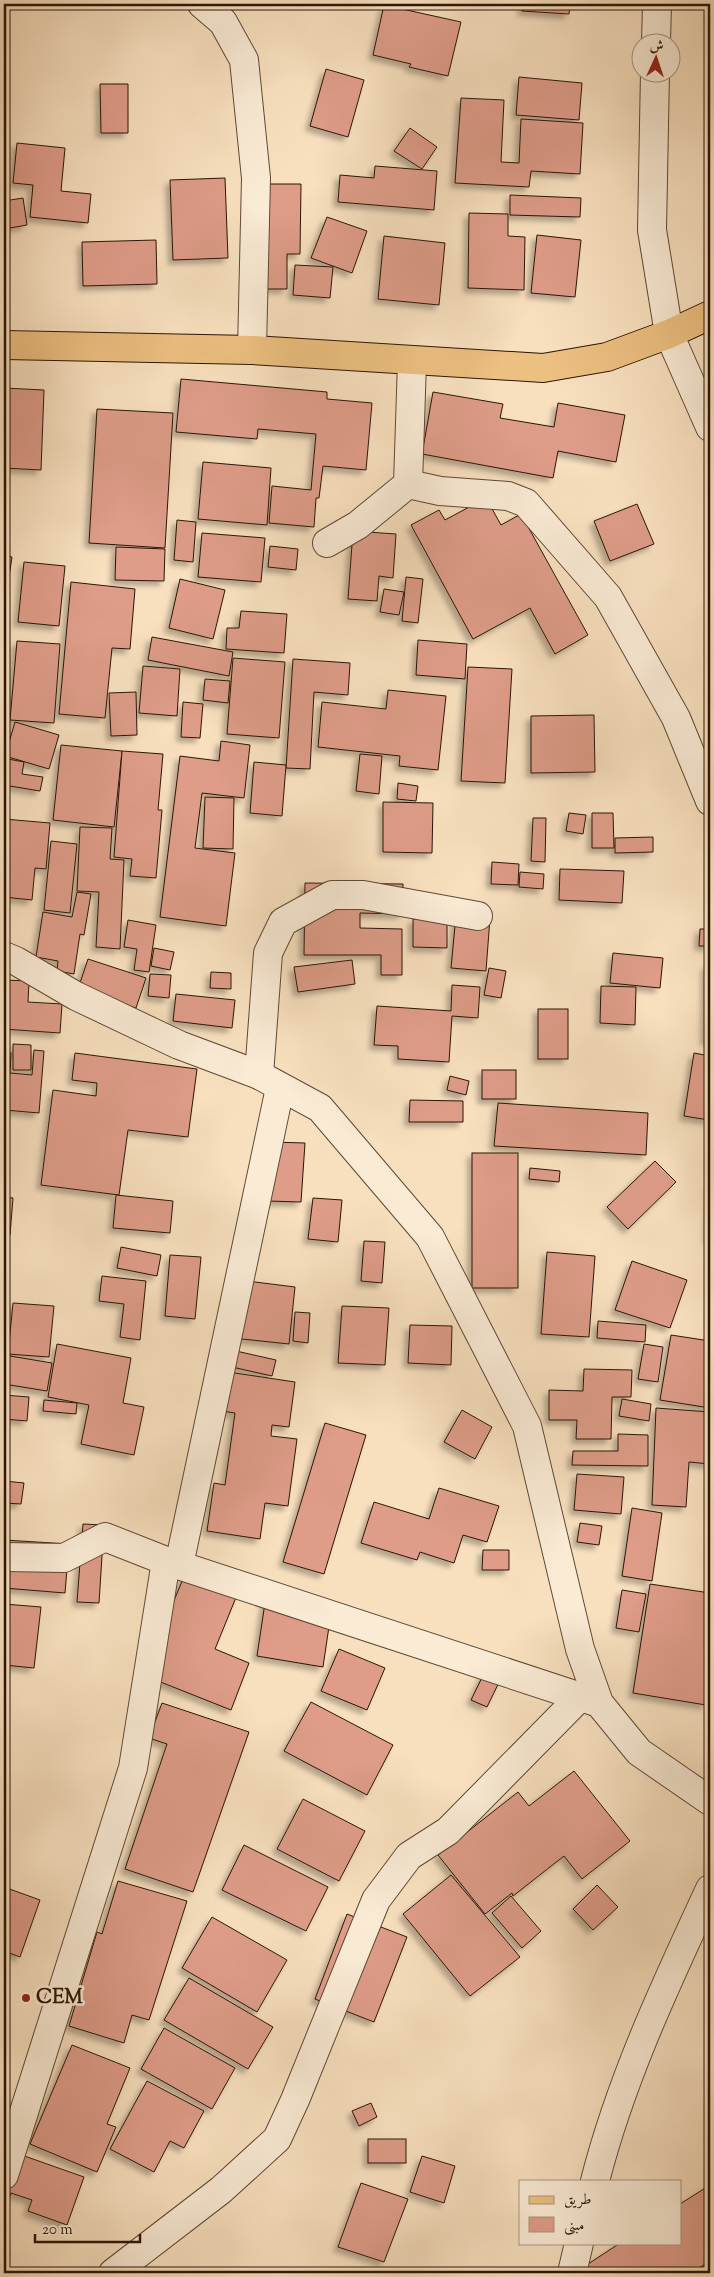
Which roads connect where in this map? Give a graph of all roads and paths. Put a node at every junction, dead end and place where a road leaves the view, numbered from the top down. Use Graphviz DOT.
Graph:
graph roads {
  1 [pos="202,4"];
  2 [pos="657,4"];
  3 [pos="656,32"];
  4 [pos="655,82"];
  5 [pos="710,314"];
  6 [pos="669,334"];
  7 [pos="4,345"];
  8 [pos="252,350"];
  9 [pos="412,361"];
  10 [pos="710,427"];
  11 [pos="408,484"];
  12 [pos="327,543"];
  13 [pos="710,802"];
  14 [pos="478,916"];
  15 [pos="4,956"];
  16 [pos="269,1081"];
  17 [pos="4,1557"];
  18 [pos="173,1563"];
  19 [pos="590,1700"];
  20 [pos="710,1801"];
  21 [pos="710,1889"];
  22 [pos="4,2175"];
  23 [pos="595,2180"];
  24 [pos="579,2244"];
  25 [pos="113,2273"];
  26 [pos="572,2273"];
  1 -- 8 [label="street"];
  2 -- 3 [label="street"];
  4 -- 6 [label="street"];
  5 -- 6 [label="main road"];
  6 -- 9 [label="main road"];
  6 -- 10 [label="street"];
  7 -- 8 [label="main road"];
  8 -- 9 [label="main road"];
  9 -- 11 [label="street"];
  11 -- 12 [label="street"];
  11 -- 13 [label="street"];
  14 -- 16 [label="street"];
  15 -- 16 [label="street"];
  16 -- 18 [label="street"];
  16 -- 19 [label="street"];
  17 -- 18 [label="street"];
  18 -- 19 [label="street"];
  18 -- 22 [label="street"];
  19 -- 20 [label="street"];
  19 -- 25 [label="street"];
  21 -- 23 [label="street"];
  24 -- 26 [label="street"];
}
